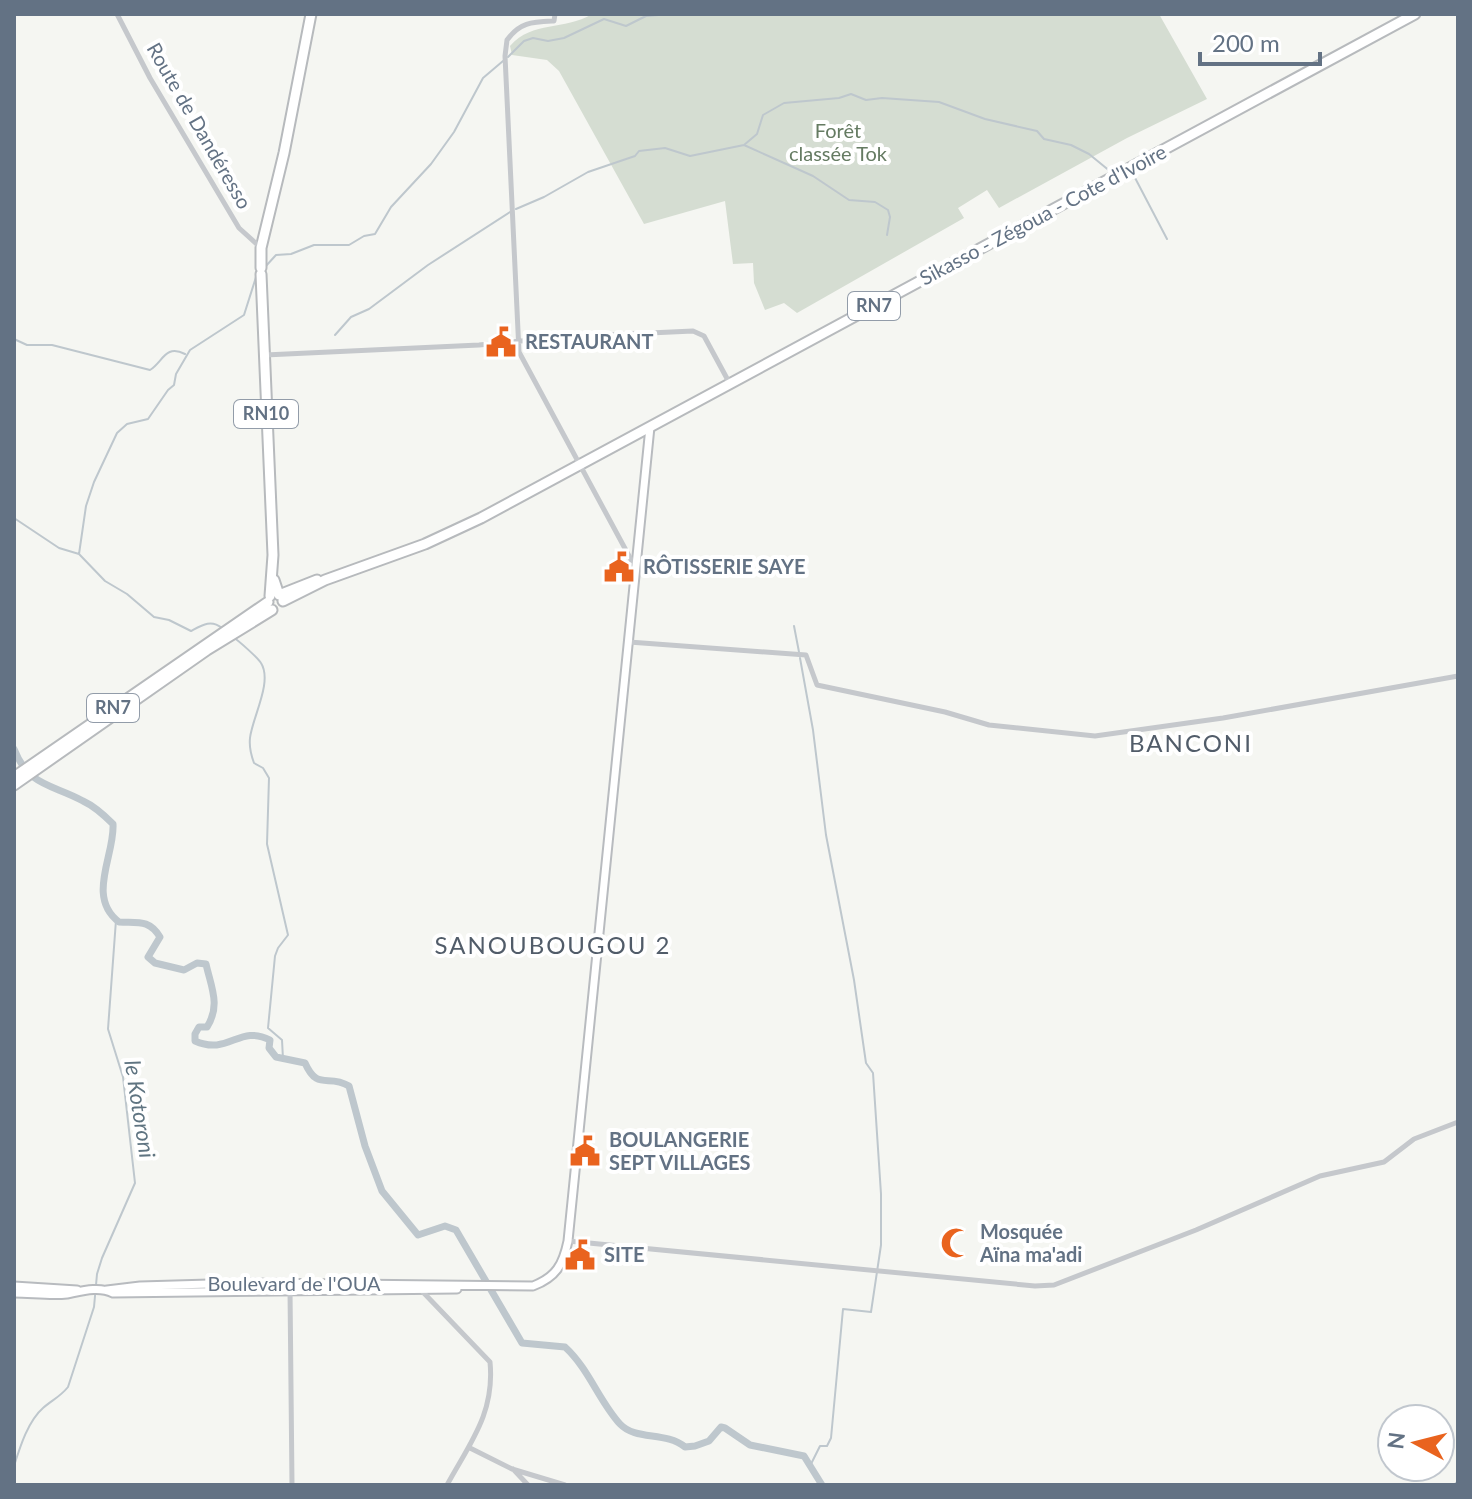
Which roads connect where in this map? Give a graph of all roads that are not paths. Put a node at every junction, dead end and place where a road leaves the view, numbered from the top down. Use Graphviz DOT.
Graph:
graph roads {
  1 [pos="117,14"];
  2 [pos="311,14"];
  3 [pos="555,14"];
  4 [pos="1415,14"];
  5 [pos="261,248"];
  6 [pos="518,342"];
  7 [pos="264,355"];
  8 [pos="730,384"];
  9 [pos="650,427"];
  10 [pos="579,464"];
  11 [pos="636,569"];
  12 [pos="274,601"];
  13 [pos="629,642"];
  14 [pos="1458,676"];
  15 [pos="17,778"];
  16 [pos="1458,1122"];
  17 [pos="568,1241"];
  18 [pos="14,1286"];
  19 [pos="420,1286"];
  20 [pos="290,1287"];
  21 [pos="79,1290"];
  22 [pos="14,1293"];
  23 [pos="470,1448"];
  24 [pos="512,1469"];
  25 [pos="292,1485"];
  26 [pos="447,1485"];
  27 [pos="528,1485"];
  28 [pos="565,1485"];
  1 -- 5 [label="street, Route de Dandéresso"];
  2 -- 5 [label="highway, RN10"];
  3 -- 6 [label="street"];
  4 -- 8 [label="highway, Sikasso - Zégoua - Cote d'Ivoire / RN7"];
  5 -- 7 [label="highway, RN10"];
  6 -- 7 [label="street"];
  6 -- 8 [label="street"];
  6 -- 10 [label="street"];
  7 -- 12 [label="highway, RN10"];
  8 -- 9 [label="highway, Sikasso - Zégoua - Cote d'Ivoire / RN7"];
  9 -- 10 [label="highway, Sikasso - Zégoua - Cote d'Ivoire / RN7"];
  9 -- 11 [label="main road"];
  10 -- 11 [label="street"];
  10 -- 12 [label="highway, Sikasso - Zégoua - Cote d'Ivoire / RN7"];
  11 -- 13 [label="main road"];
  12 -- 15 [label="highway, RN7"];
  13 -- 14 [label="street"];
  13 -- 17 [label="main road"];
  16 -- 17 [label="street"];
  17 -- 19 [label="main road, Boulevard de l'OUA"];
  18 -- 21 [label="main road"];
  19 -- 20 [label="main road, Boulevard de l'OUA"];
  19 -- 23 [label="street"];
  20 -- 21 [label="main road, Boulevard de l'OUA"];
  20 -- 25 [label="street"];
  21 -- 22 [label="main road"];
  23 -- 24 [label="street"];
  23 -- 26 [label="street"];
  24 -- 27 [label="street"];
  24 -- 28 [label="street"];
}
